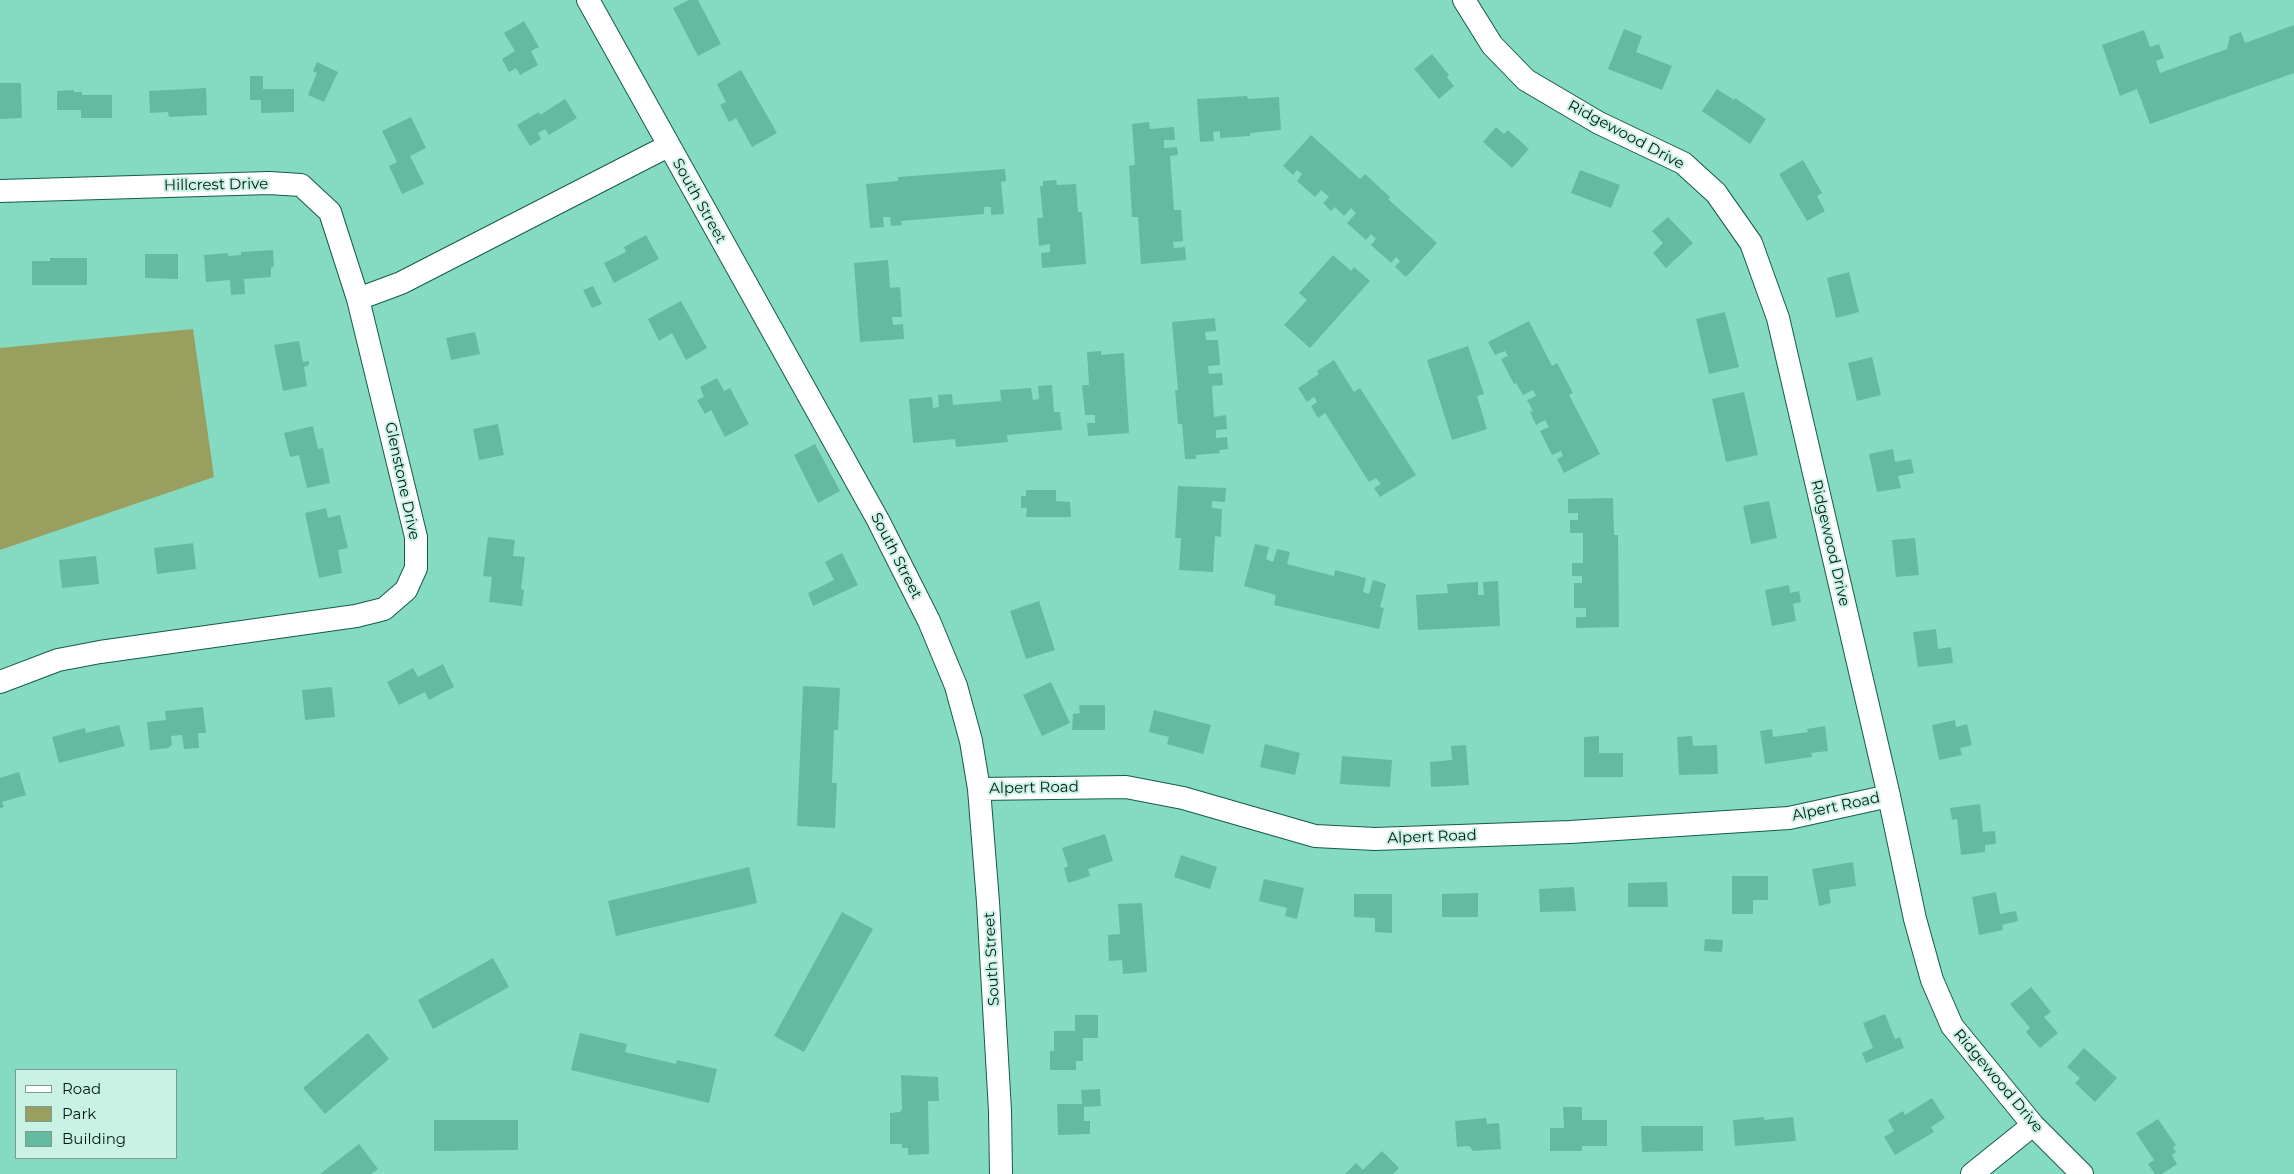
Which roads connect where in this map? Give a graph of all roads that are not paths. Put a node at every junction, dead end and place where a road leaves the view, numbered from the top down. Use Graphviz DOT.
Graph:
graph roads {
  1 [pos="588,0"];
  2 [pos="1464,0"];
  3 [pos="668,146"];
  4 [pos="0,191"];
  5 [pos="358,299"];
  6 [pos="0,682"];
  7 [pos="979,789"];
  8 [pos="1889,796"];
  9 [pos="2033,1125"];
  10 [pos="1001,1174"];
  11 [pos="1972,1174"];
  12 [pos="2082,1174"];
  1 -- 3 [label="street, South Street"];
  2 -- 8 [label="street, Ridgewood Drive"];
  3 -- 5 [label="street"];
  3 -- 7 [label="street, South Street"];
  4 -- 5 [label="street, Hillcrest Drive"];
  5 -- 6 [label="street, Glenstone Drive"];
  7 -- 8 [label="street, Alpert Road"];
  7 -- 10 [label="street, South Street"];
  8 -- 9 [label="street, Ridgewood Drive"];
  9 -- 11 [label="street"];
  9 -- 12 [label="street, Ridgewood Drive"];
}
